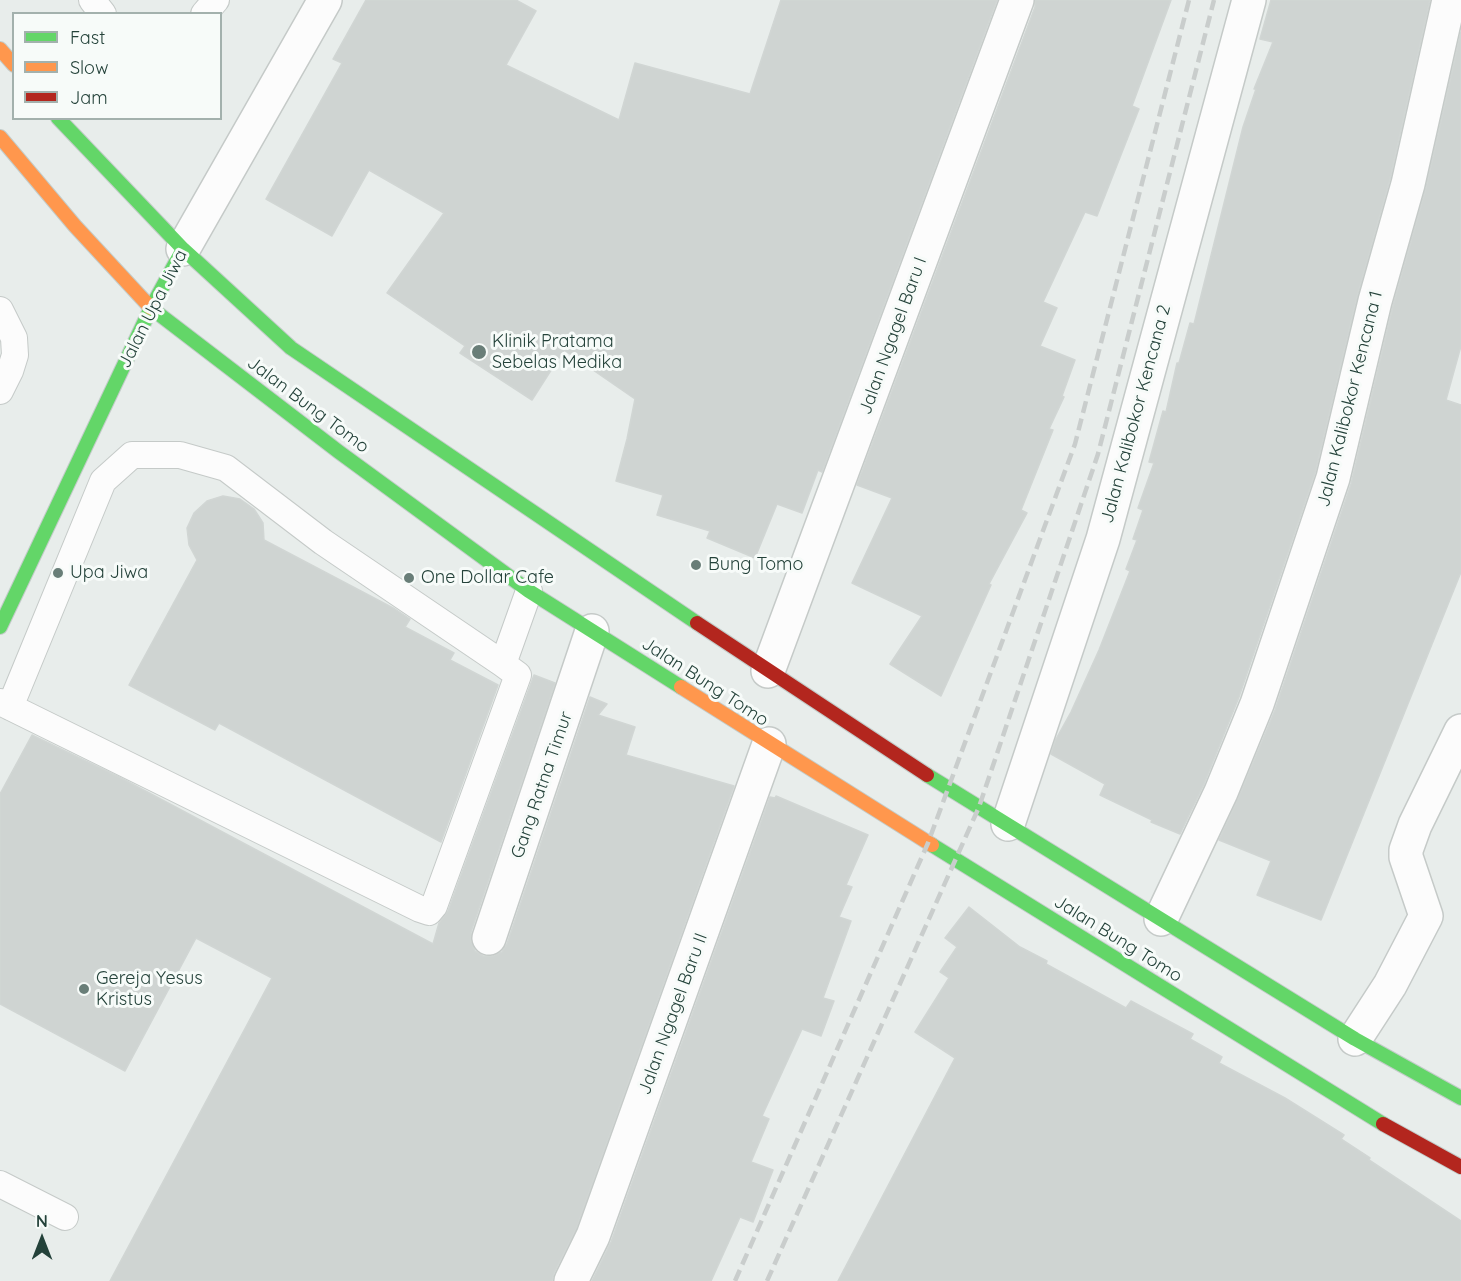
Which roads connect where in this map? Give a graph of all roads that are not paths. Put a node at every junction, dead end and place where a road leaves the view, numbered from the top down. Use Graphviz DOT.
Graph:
graph roads {
  1 [pos="92,0"];
  2 [pos="216,0"];
  3 [pos="325,0"];
  4 [pos="1017,0"];
  5 [pos="1249,0"];
  6 [pos="1449,0"];
  7 [pos="101,12"];
  8 [pos="206,12"];
  9 [pos="0,49"];
  10 [pos="12,63"];
  11 [pos="60,120"];
  12 [pos="0,137"];
  13 [pos="183,249"];
  14 [pos="151,308"];
  15 [pos="0,310"];
  16 [pos="0,392"];
  17 [pos="8,590"];
  18 [pos="529,591"];
  19 [pos="0,627"];
  20 [pos="592,631"];
  21 [pos="503,664"];
  22 [pos="768,671"];
  23 [pos="5,704"];
  24 [pos="1461,731"];
  25 [pos="770,744"];
  26 [pos="1008,824"];
  27 [pos="1161,919"];
  28 [pos="489,938"];
  29 [pos="1355,1039"];
  30 [pos="1461,1098"];
  31 [pos="1461,1167"];
  32 [pos="0,1184"];
  33 [pos="65,1217"];
  34 [pos="571,1281"];
  1 -- 7 [label="lane"];
  2 -- 8 [label="lane"];
  3 -- 13 [label="street, Jalan Upa Jiwa"];
  4 -- 22 [label="street, Jalan Ngagel Baru I"];
  5 -- 26 [label="street, Jalan Kalibokor Kencana 2"];
  6 -- 27 [label="street, Jalan Kalibokor Kencana 1"];
  9 -- 10 [label="main road"];
  11 -- 13 [label="main road, Jalan Bung Tomo"];
  12 -- 14 [label="main road, Jalan Bung Tomo"];
  13 -- 14 [label="main road, Jalan Upa Jiwa"];
  13 -- 22 [label="main road, Jalan Bung Tomo"];
  14 -- 17 [label="main road, Jalan Upa Jiwa"];
  14 -- 18 [label="main road, Jalan Bung Tomo"];
  15 -- 16 [label="lane"];
  17 -- 19 [label="main road, Jalan Upa Jiwa"];
  18 -- 20 [label="main road, Jalan Bung Tomo"];
  18 -- 21 [label="lane"];
  20 -- 25 [label="main road, Jalan Bung Tomo"];
  20 -- 28 [label="street, Gang Ratna Timur"];
  21 -- 23 [label="lane"];
  21 -- 23 [label="lane"];
  22 -- 26 [label="main road, Jalan Bung Tomo"];
  24 -- 29 [label="street"];
  25 -- 31 [label="main road, Jalan Bung Tomo"];
  25 -- 34 [label="street, Jalan Ngagel Baru II"];
  26 -- 27 [label="main road, Jalan Bung Tomo"];
  27 -- 29 [label="main road, Jalan Bung Tomo"];
  29 -- 30 [label="main road, Jalan Bung Tomo"];
  32 -- 33 [label="lane"];
}
